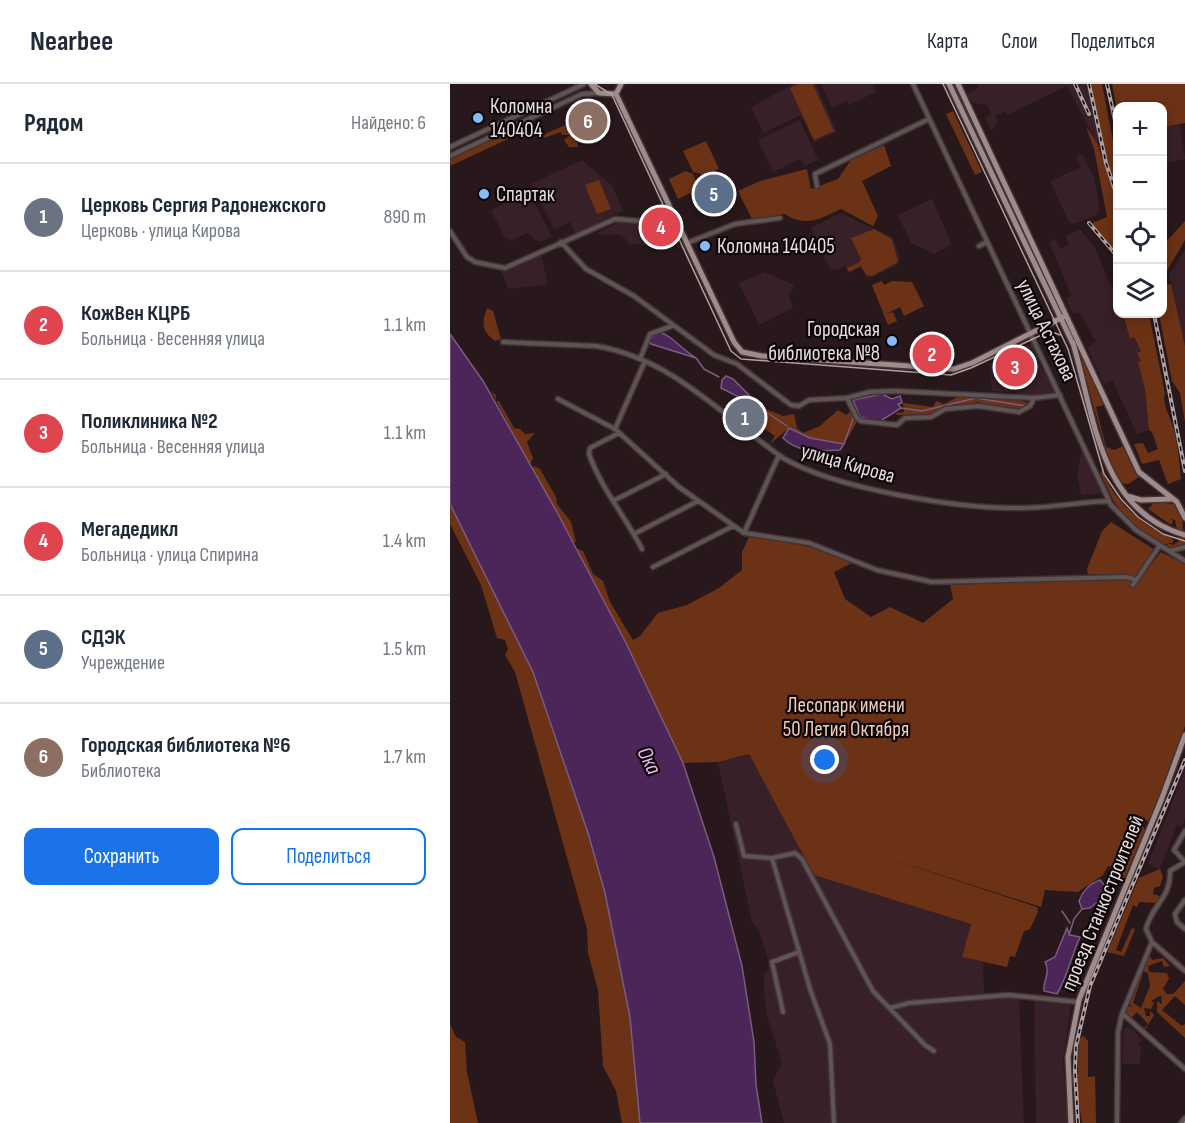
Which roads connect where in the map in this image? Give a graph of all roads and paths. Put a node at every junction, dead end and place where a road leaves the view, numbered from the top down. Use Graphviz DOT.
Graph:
graph roads {
  1 [pos="584,84"];
  2 [pos="591,84"];
  3 [pos="621,84"];
  4 [pos="913,84"];
  5 [pos="949,84"];
  6 [pos="958,84"];
  7 [pos="599,93"];
  8 [pos="616,94"];
  9 [pos="966,100"];
  10 [pos="959,104"];
  11 [pos="517,117"];
  12 [pos="929,119"];
  13 [pos="519,123"];
  14 [pos="981,134"];
  15 [pos="974,137"];
  16 [pos="450,148"];
  17 [pos="452,155"];
  18 [pos="817,186"];
  19 [pos="780,218"];
  20 [pos="679,226"];
  21 [pos="450,231"];
  22 [pos="561,242"];
  23 [pos="987,242"];
  24 [pos="687,243"];
  25 [pos="979,246"];
  26 [pos="1031,251"];
  27 [pos="1063,318"];
  28 [pos="672,326"];
  29 [pos="1031,334"];
  30 [pos="503,342"];
  31 [pos="643,360"];
  32 [pos="1060,395"];
  33 [pos="847,398"];
  34 [pos="1034,398"];
  35 [pos="558,399"];
  36 [pos="617,431"];
  37 [pos="779,455"];
  38 [pos="666,474"];
  39 [pos="1125,496"];
  40 [pos="615,500"];
  41 [pos="1151,500"];
  42 [pos="1174,500"];
  43 [pos="698,501"];
  44 [pos="1109,501"];
  45 [pos="1144,515"];
  46 [pos="1185,518"];
  47 [pos="734,526"];
  48 [pos="744,533"];
  49 [pos="634,534"];
  50 [pos="1185,535"];
  51 [pos="1160,545"];
  52 [pos="1185,547"];
  53 [pos="642,549"];
  54 [pos="1169,551"];
  55 [pos="1185,561"];
  56 [pos="653,567"];
  57 [pos="1185,735"];
  58 [pos="736,824"];
  59 [pos="1185,831"];
  60 [pos="772,858"];
  61 [pos="1185,862"];
  62 [pos="1185,900"];
  63 [pos="1185,929"];
  64 [pos="1152,942"];
  65 [pos="799,952"];
  66 [pos="1185,971"];
  67 [pos="1078,1002"];
  68 [pos="890,1008"];
  69 [pos="783,1012"];
  70 [pos="1122,1014"];
  71 [pos="934,1051"];
  72 [pos="1185,1069"];
  73 [pos="1185,1118"];
  74 [pos="834,1123"];
  75 [pos="1071,1123"];
  76 [pos="1117,1123"];
  77 [pos="1181,1123"];
  1 -- 11 [label="street"];
  2 -- 7 [label="main road"];
  3 -- 8 [label="main road"];
  4 -- 12 [label="street, улица Астахова"];
  5 -- 10 [label="main road, улица Астахова"];
  6 -- 9 [label="main road, улица Астахова"];
  7 -- 8 [label="main road"];
  7 -- 13 [label="street"];
  8 -- 20 [label="main road"];
  9 -- 10 [label="main road"];
  9 -- 14 [label="main road, улица Астахова"];
  10 -- 15 [label="main road, улица Астахова"];
  11 -- 13 [label="street"];
  11 -- 16 [label="street"];
  12 -- 18 [label="street"];
  12 -- 23 [label="street, улица Астахова"];
  13 -- 17 [label="street"];
  14 -- 15 [label="main road"];
  14 -- 26 [label="main road, улица Астахова"];
  15 -- 26 [label="main road, улица Астахова"];
  16 -- 17 [label="street"];
  19 -- 24 [label="street"];
  20 -- 22 [label="street"];
  20 -- 24 [label="main road"];
  21 -- 22 [label="street"];
  22 -- 28 [label="street"];
  23 -- 25 [label="street"];
  23 -- 29 [label="street, улица Астахова"];
  24 -- 29 [label="main road"];
  26 -- 27 [label="main road, улица Астахова"];
  27 -- 29 [label="main road"];
  27 -- 39 [label="main road, улица Астахова"];
  27 -- 42 [label="main road, улица Астахова"];
  28 -- 31 [label="street"];
  28 -- 33 [label="street"];
  29 -- 32 [label="street, улица Астахова"];
  30 -- 31 [label="street, улица Кирова"];
  31 -- 36 [label="street"];
  31 -- 37 [label="street, улица Кирова"];
  32 -- 34 [label="street"];
  32 -- 44 [label="street, улица Астахова"];
  33 -- 34 [label="street"];
  33 -- 34 [label="street"];
  35 -- 36 [label="street"];
  36 -- 38 [label="street"];
  36 -- 40 [label="street"];
  37 -- 44 [label="street, улица Кирова"];
  37 -- 48 [label="street"];
  38 -- 40 [label="street"];
  38 -- 43 [label="street"];
  39 -- 41 [label="main road"];
  39 -- 45 [label="main road, улица Астахова"];
  40 -- 49 [label="street"];
  41 -- 42 [label="main road"];
  41 -- 45 [label="main road"];
  42 -- 46 [label="main road"];
  43 -- 47 [label="street"];
  43 -- 49 [label="street"];
  44 -- 51 [label="street, улица Астахова"];
  45 -- 50 [label="main road, улица Астахова"];
  47 -- 48 [label="street"];
  47 -- 56 [label="street"];
  48 -- 51 [label="street"];
  49 -- 53 [label="street"];
  51 -- 54 [label="street, улица Астахова"];
  52 -- 54 [label="street"];
  54 -- 55 [label="street, улица Астахова"];
  57 -- 67 [label="main road, проезд Станкостроителей"];
  58 -- 60 [label="street"];
  59 -- 61 [label="street"];
  60 -- 65 [label="street"];
  60 -- 68 [label="street"];
  61 -- 64 [label="street"];
  62 -- 63 [label="street"];
  64 -- 66 [label="street"];
  64 -- 70 [label="street"];
  65 -- 69 [label="street"];
  65 -- 74 [label="street"];
  67 -- 68 [label="street"];
  67 -- 75 [label="main road, проезд Станкостроителей"];
  68 -- 71 [label="street"];
  70 -- 72 [label="street"];
  70 -- 76 [label="street"];
  73 -- 77 [label="street"];
}
